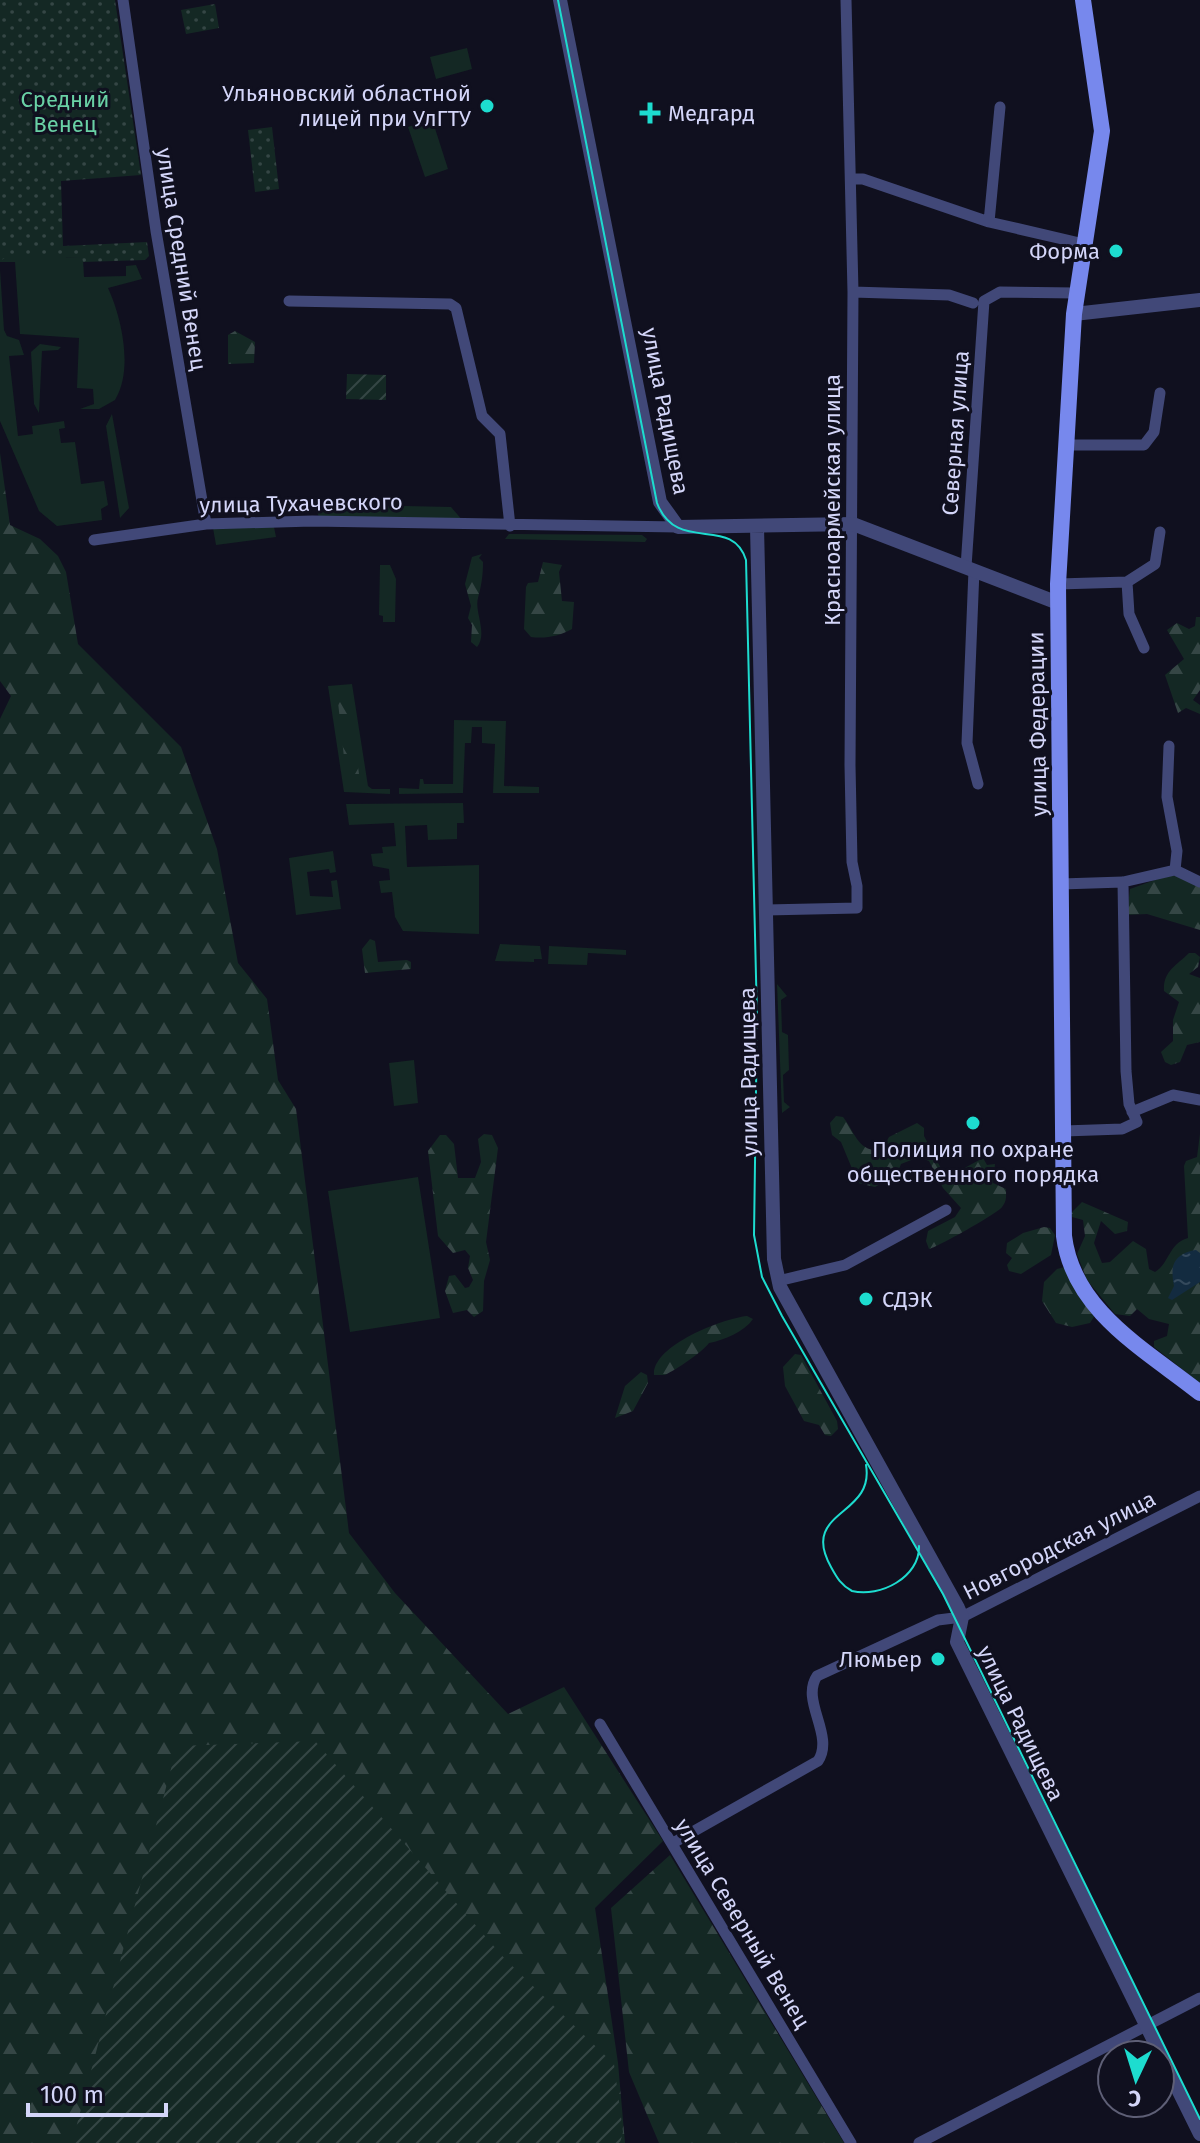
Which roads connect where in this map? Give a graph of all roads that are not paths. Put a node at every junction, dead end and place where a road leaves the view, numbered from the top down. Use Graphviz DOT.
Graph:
graph roads {
  1 [pos="123,0"];
  2 [pos="560,0"];
  3 [pos="846,0"];
  4 [pos="1083,0"];
  5 [pos="1000,107"];
  6 [pos="852,179"];
  7 [pos="989,222"];
  8 [pos="1084,244"];
  9 [pos="853,292"];
  10 [pos="1076,293"];
  11 [pos="1200,300"];
  12 [pos="289,301"];
  13 [pos="979,302"];
  14 [pos="1074,314"];
  15 [pos="1160,393"];
  16 [pos="1065,445"];
  17 [pos="206,524"];
  18 [pos="853,524"];
  19 [pos="510,526"];
  20 [pos="678,527"];
  21 [pos="757,527"];
  22 [pos="1160,532"];
  23 [pos="94,540"];
  24 [pos="970,569"];
  25 [pos="1127,582"];
  26 [pos="1058,584"];
  27 [pos="1058,603"];
  28 [pos="1144,648"];
  29 [pos="1169,746"];
  30 [pos="978,784"];
  31 [pos="1175,870"];
  32 [pos="1123,882"];
  33 [pos="1200,882"];
  34 [pos="1061,884"];
  35 [pos="766,910"];
  36 [pos="1200,1100"];
  37 [pos="1132,1112"];
  38 [pos="1064,1131"];
  39 [pos="946,1210"];
  40 [pos="778,1281"];
  41 [pos="1200,1393"];
  42 [pos="1200,1496"];
  43 [pos="962,1617"];
  44 [pos="600,1724"];
  45 [pos="673,1843"];
  46 [pos="1200,1998"];
  47 [pos="1145,2025"];
  48 [pos="1200,2134"];
  49 [pos="851,2143"];
  50 [pos="919,2143"];
  1 -- 17 [label="street, улица Средний Венец"];
  2 -- 20 [label="street, улица Радищева"];
  3 -- 6 [label="street, Красноармейская улица"];
  4 -- 8 [label="main road, улица Федерации"];
  5 -- 7 [label="street"];
  6 -- 7 [label="street"];
  6 -- 9 [label="street, Красноармейская улица"];
  7 -- 8 [label="street"];
  8 -- 10 [label="main road, улица Федерации"];
  9 -- 13 [label="street"];
  9 -- 18 [label="street, Красноармейская улица"];
  10 -- 13 [label="street"];
  10 -- 14 [label="main road, улица Федерации"];
  11 -- 14 [label="street"];
  12 -- 19 [label="street"];
  13 -- 24 [label="street, Северная улица"];
  14 -- 16 [label="main road, улица Федерации"];
  15 -- 16 [label="street"];
  16 -- 26 [label="main road, улица Федерации"];
  17 -- 19 [label="street, улица Тухачевского"];
  17 -- 23 [label="street, улица Тухачевского"];
  18 -- 21 [label="street"];
  18 -- 24 [label="street"];
  18 -- 35 [label="street, Красноармейская улица"];
  19 -- 20 [label="street, улица Тухачевского"];
  20 -- 21 [label="street, улица Радищева"];
  21 -- 35 [label="street, улица Радищева"];
  22 -- 25 [label="street"];
  24 -- 27 [label="street"];
  24 -- 30 [label="street, Северная улица"];
  25 -- 26 [label="street"];
  25 -- 28 [label="street"];
  26 -- 27 [label="main road, улица Федерации"];
  27 -- 34 [label="main road, улица Федерации"];
  29 -- 31 [label="street"];
  31 -- 32 [label="street"];
  31 -- 33 [label="street"];
  32 -- 34 [label="street"];
  32 -- 37 [label="street"];
  34 -- 38 [label="main road, улица Федерации"];
  35 -- 40 [label="street, улица Радищева"];
  36 -- 37 [label="street"];
  37 -- 38 [label="street"];
  38 -- 41 [label="main road, улица Федерации"];
  39 -- 40 [label="street"];
  40 -- 43 [label="street, улица Радищева"];
  42 -- 43 [label="street, Новгородская улица"];
  43 -- 45 [label="street, Новгородская улица"];
  43 -- 47 [label="street, улица Радищева"];
  44 -- 45 [label="street, улица Северный Венец"];
  45 -- 49 [label="street, улица Северный Венец"];
  46 -- 47 [label="street"];
  47 -- 48 [label="street, улица Радищева"];
  47 -- 50 [label="street"];
}
